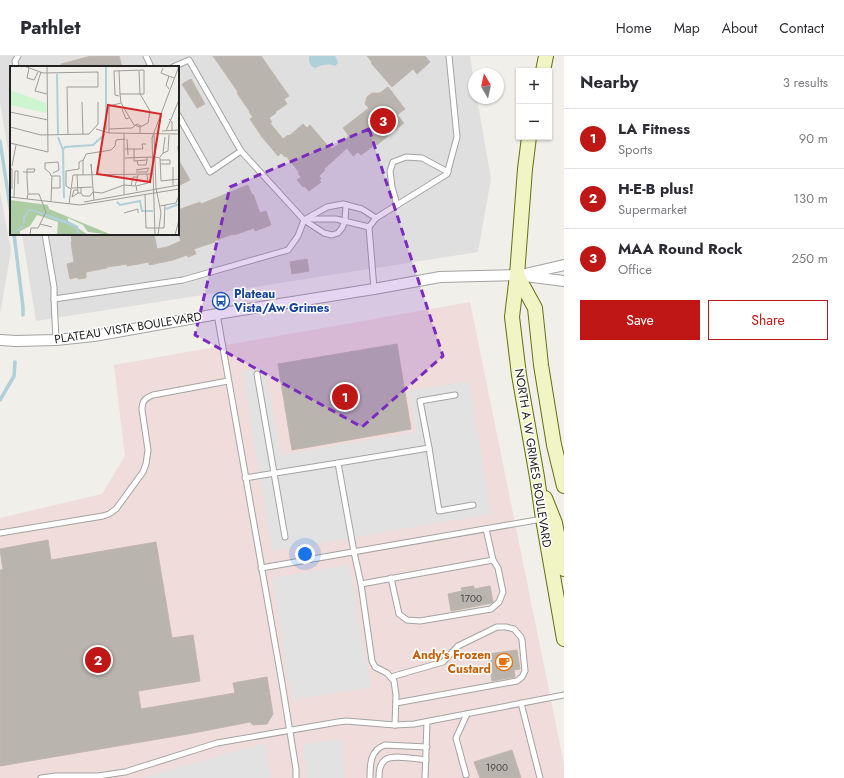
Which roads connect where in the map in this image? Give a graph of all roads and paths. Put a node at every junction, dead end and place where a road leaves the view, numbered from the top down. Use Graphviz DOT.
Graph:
graph roads {
  1 [pos="18,56"];
  2 [pos="146,56"];
  3 [pos="449,56"];
  4 [pos="546,56"];
  5 [pos="16,66"];
  6 [pos="151,66"];
  7 [pos="175,66"];
  8 [pos="544,68"];
  9 [pos="179,117"];
  10 [pos="529,140"];
  11 [pos="241,152"];
  12 [pos="448,172"];
  13 [pos="346,205"];
  14 [pos="397,206"];
  15 [pos="376,218"];
  16 [pos="304,220"];
  17 [pos="345,221"];
  18 [pos="369,227"];
  19 [pos="45,235"];
  20 [pos="564,265"];
  21 [pos="517,275"];
  22 [pos="564,281"];
  23 [pos="374,289"];
  24 [pos="54,299"];
  25 [pos="217,314"];
  26 [pos="0,340"];
  27 [pos="56,340"];
  28 [pos="257,374"];
  29 [pos="228,381"];
  30 [pos="455,395"];
  31 [pos="429,448"];
  32 [pos="338,463"];
  33 [pos="274,474"];
  34 [pos="537,477"];
  35 [pos="245,478"];
  36 [pos="564,486"];
  37 [pos="473,506"];
  38 [pos="543,519"];
  39 [pos="486,529"];
  40 [pos="0,533"];
  41 [pos="285,537"];
  42 [pos="354,552"];
  43 [pos="493,560"];
  44 [pos="261,568"];
  45 [pos="564,569"];
  46 [pos="391,578"];
  47 [pos="361,584"];
  48 [pos="564,639"];
  49 [pos="391,677"];
  50 [pos="564,695"];
  51 [pos="396,703"];
  52 [pos="521,703"];
  53 [pos="467,714"];
  54 [pos="427,722"];
  55 [pos="395,725"];
  56 [pos="290,730"];
  57 [pos="427,747"];
  58 [pos="426,760"];
  59 [pos="466,775"];
  60 [pos="41,778"];
  61 [pos="296,778"];
  62 [pos="370,778"];
  63 [pos="379,778"];
  64 [pos="425,778"];
  65 [pos="540,778"];
  1 -- 5 [label="lane"];
  2 -- 6 [label="lane"];
  3 -- 12 [label="lane"];
  4 -- 8 [label="main road"];
  7 -- 11 [label="lane"];
  9 -- 11 [label="lane"];
  10 -- 21 [label="main road, NORTH A W GRIMES BOULEVARD"];
  11 -- 16 [label="lane"];
  12 -- 14 [label="lane"];
  12 -- 14 [label="lane"];
  13 -- 15 [label="lane"];
  13 -- 16 [label="lane"];
  13 -- 17 [label="lane"];
  14 -- 15 [label="lane"];
  15 -- 18 [label="lane"];
  16 -- 17 [label="lane"];
  16 -- 17 [label="lane"];
  16 -- 24 [label="lane"];
  17 -- 18 [label="lane"];
  18 -- 23 [label="lane"];
  19 -- 24 [label="lane"];
  20 -- 21 [label="street, PLATEAU VISTA BOULEVARD"];
  21 -- 22 [label="street, PLATEAU VISTA BOULEVARD"];
  21 -- 23 [label="street, PLATEAU VISTA BOULEVARD"];
  21 -- 34 [label="main road, NORTH A W GRIMES BOULEVARD"];
  21 -- 36 [label="main road, NORTH A W GRIMES BOULEVARD"];
  23 -- 25 [label="street, PLATEAU VISTA BOULEVARD"];
  24 -- 27 [label="lane"];
  25 -- 27 [label="street, PLATEAU VISTA BOULEVARD"];
  25 -- 29 [label="lane"];
  26 -- 27 [label="street, PLATEAU VISTA BOULEVARD"];
  28 -- 33 [label="lane"];
  29 -- 35 [label="lane"];
  29 -- 40 [label="lane"];
  30 -- 31 [label="lane"];
  31 -- 32 [label="lane"];
  31 -- 37 [label="lane"];
  32 -- 33 [label="lane"];
  32 -- 42 [label="lane"];
  33 -- 35 [label="lane"];
  33 -- 41 [label="lane"];
  34 -- 38 [label="main road, NORTH A W GRIMES BOULEVARD"];
  34 -- 45 [label="main road"];
  35 -- 44 [label="lane"];
  38 -- 39 [label="lane"];
  38 -- 48 [label="main road, NORTH A W GRIMES BOULEVARD"];
  39 -- 42 [label="lane"];
  39 -- 43 [label="lane"];
  42 -- 44 [label="lane"];
  42 -- 47 [label="lane"];
  43 -- 46 [label="lane"];
  43 -- 46 [label="lane"];
  44 -- 56 [label="lane"];
  46 -- 47 [label="lane"];
  47 -- 49 [label="lane"];
  49 -- 51 [label="lane"];
  49 -- 51 [label="lane"];
  50 -- 52 [label="lane"];
  51 -- 55 [label="lane"];
  52 -- 53 [label="lane"];
  52 -- 65 [label="lane"];
  53 -- 54 [label="lane"];
  53 -- 59 [label="lane"];
  54 -- 55 [label="lane"];
  54 -- 57 [label="lane"];
  55 -- 56 [label="lane"];
  56 -- 60 [label="lane"];
  56 -- 61 [label="lane"];
  57 -- 58 [label="lane"];
  57 -- 62 [label="lane"];
  58 -- 63 [label="lane"];
  58 -- 64 [label="lane"];
}
